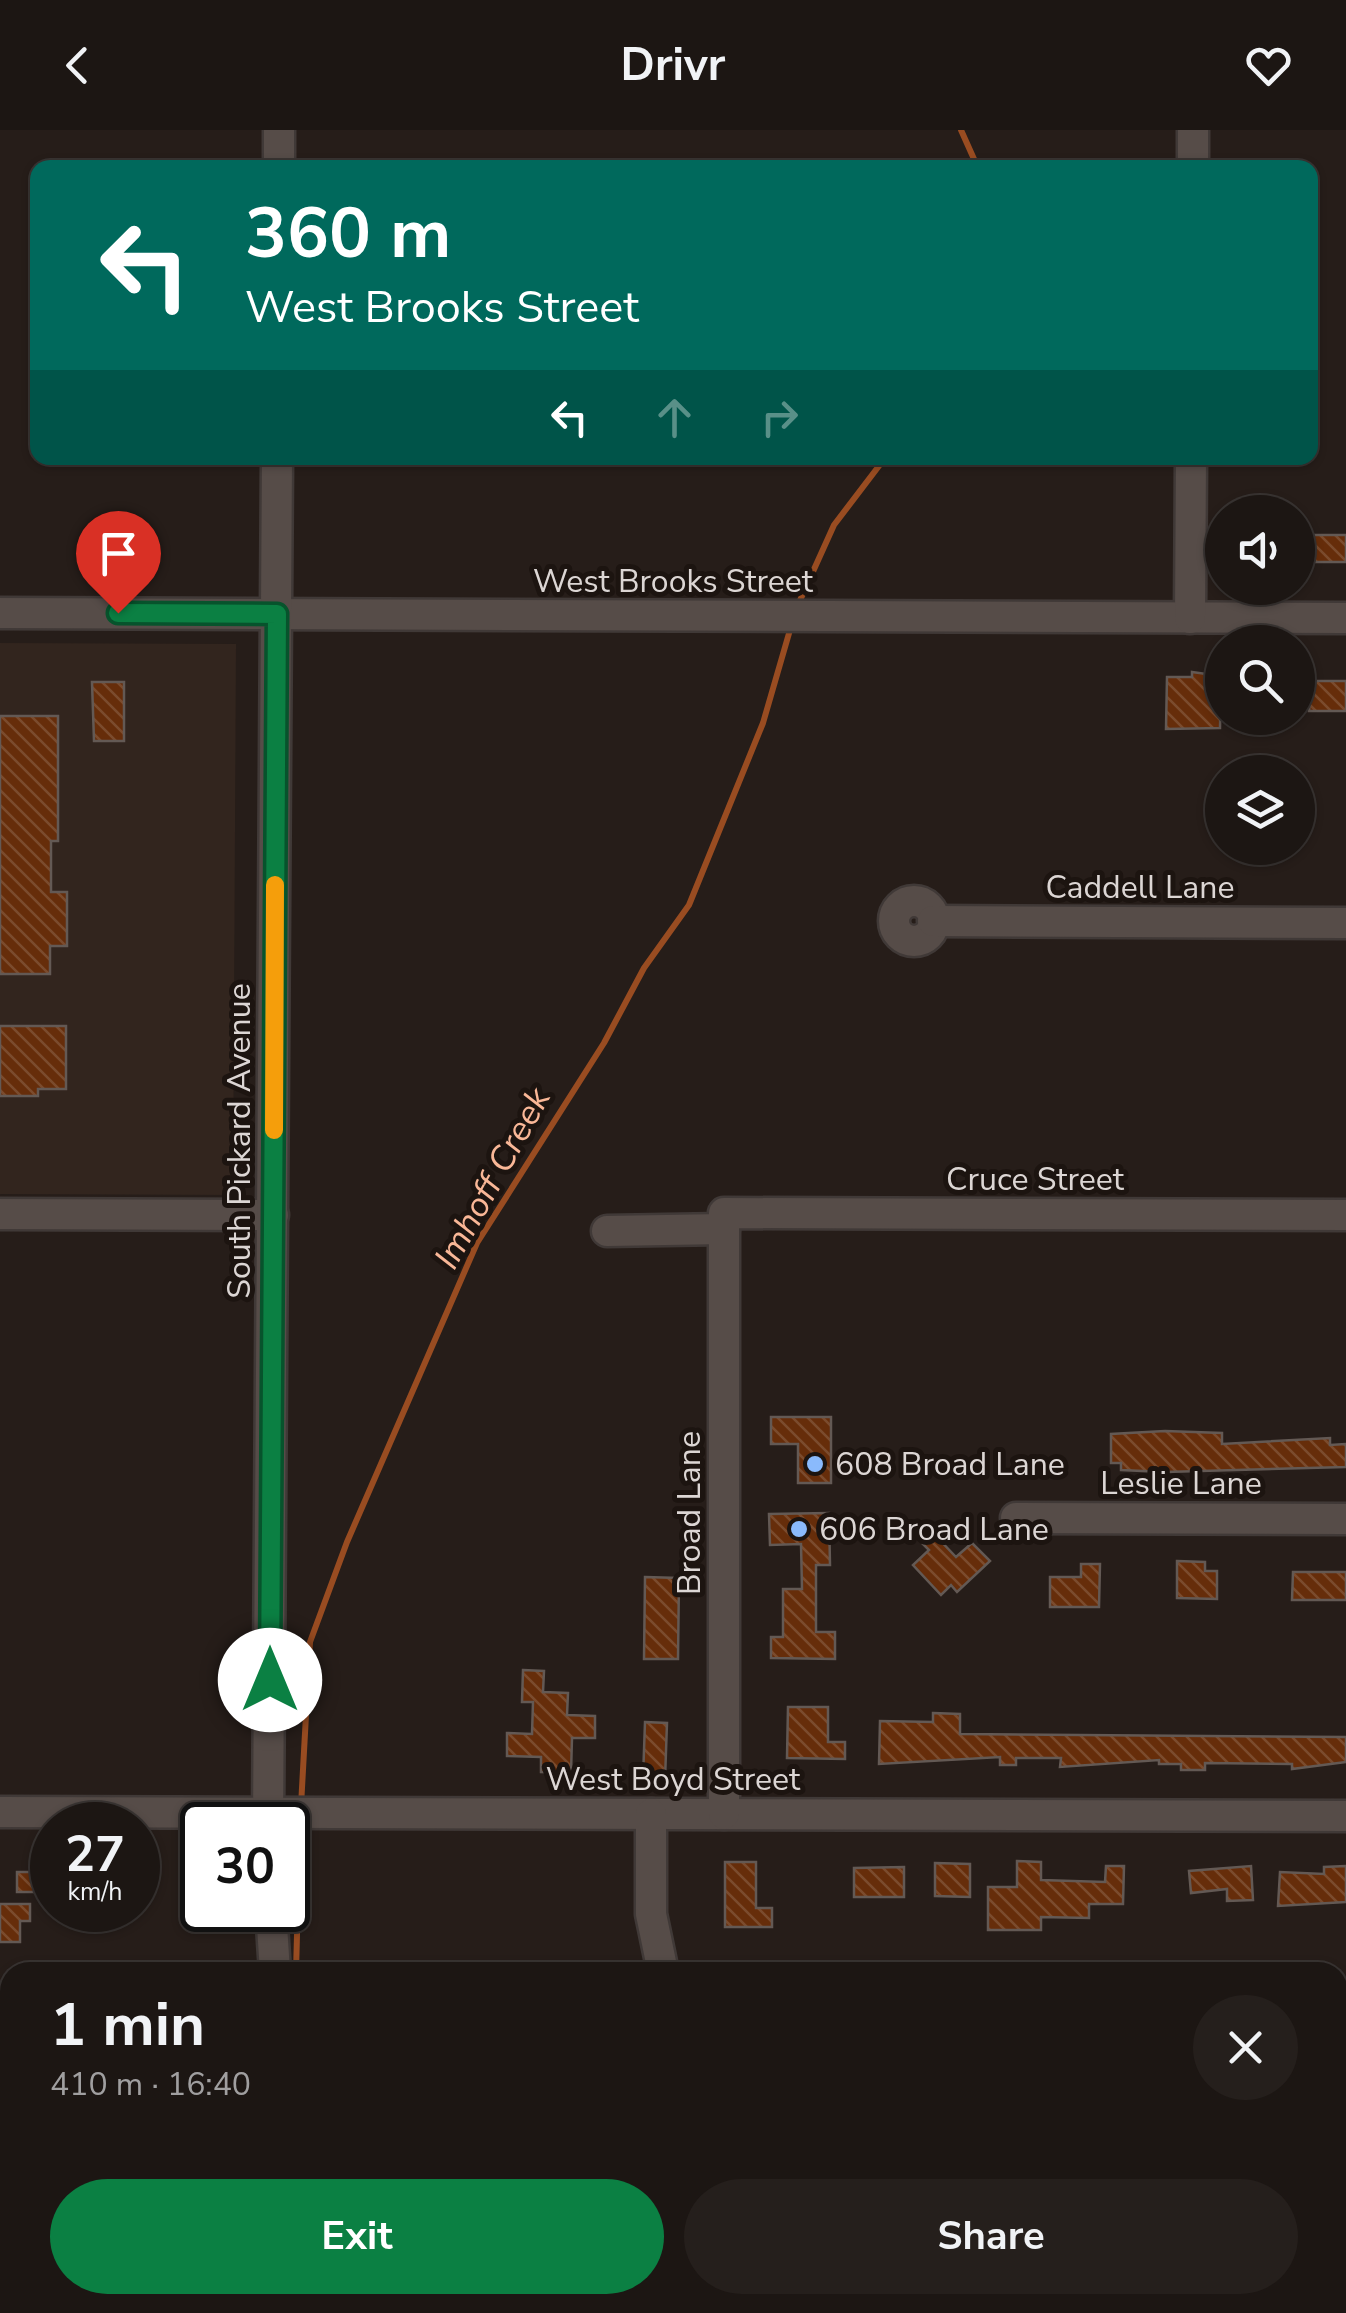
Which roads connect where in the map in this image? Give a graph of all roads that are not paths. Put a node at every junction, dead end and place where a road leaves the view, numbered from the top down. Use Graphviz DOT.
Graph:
graph roads {
  1 [pos="279,130"];
  2 [pos="1193,130"];
  3 [pos="279,160"];
  4 [pos="1193,160"];
  5 [pos="278,465"];
  6 [pos="1191,465"];
  7 [pos="0,612"];
  8 [pos="277,614"];
  9 [pos="1190,618"];
  10 [pos="1346,618"];
  11 [pos="934,921"];
  12 [pos="1346,922"];
  13 [pos="0,1214"];
  14 [pos="273,1214"];
  15 [pos="1346,1216"];
  16 [pos="724,1221"];
  17 [pos="607,1232"];
  18 [pos="1016,1518"];
  19 [pos="1346,1519"];
  20 [pos="272,1802"];
  21 [pos="0,1812"];
  22 [pos="310,1814"];
  23 [pos="652,1814"];
  24 [pos="724,1814"];
  25 [pos="180,1815"];
  26 [pos="1346,1816"];
  27 [pos="273,1932"];
  28 [pos="275,1962"];
  29 [pos="661,1962"];
  1 -- 3 [label="street"];
  2 -- 4 [label="street"];
  5 -- 8 [label="street, South Pickard Avenue"];
  6 -- 9 [label="street"];
  7 -- 8 [label="street, West Brooks Street"];
  8 -- 9 [label="street, West Brooks Street"];
  8 -- 14 [label="street, South Pickard Avenue"];
  9 -- 10 [label="street, West Brooks Street"];
  11 -- 12 [label="street, Caddell Lane"];
  13 -- 14 [label="street"];
  14 -- 20 [label="street, South Pickard Avenue"];
  15 -- 16 [label="street, Cruce Street"];
  16 -- 17 [label="street, Cruce Street"];
  16 -- 24 [label="street, Broad Lane"];
  18 -- 19 [label="street, Leslie Lane"];
  21 -- 25 [label="street, West Boyd Street"];
  22 -- 23 [label="street, West Boyd Street"];
  23 -- 24 [label="street, West Boyd Street"];
  23 -- 29 [label="street"];
  24 -- 26 [label="street, West Boyd Street"];
  27 -- 28 [label="street"];
}
